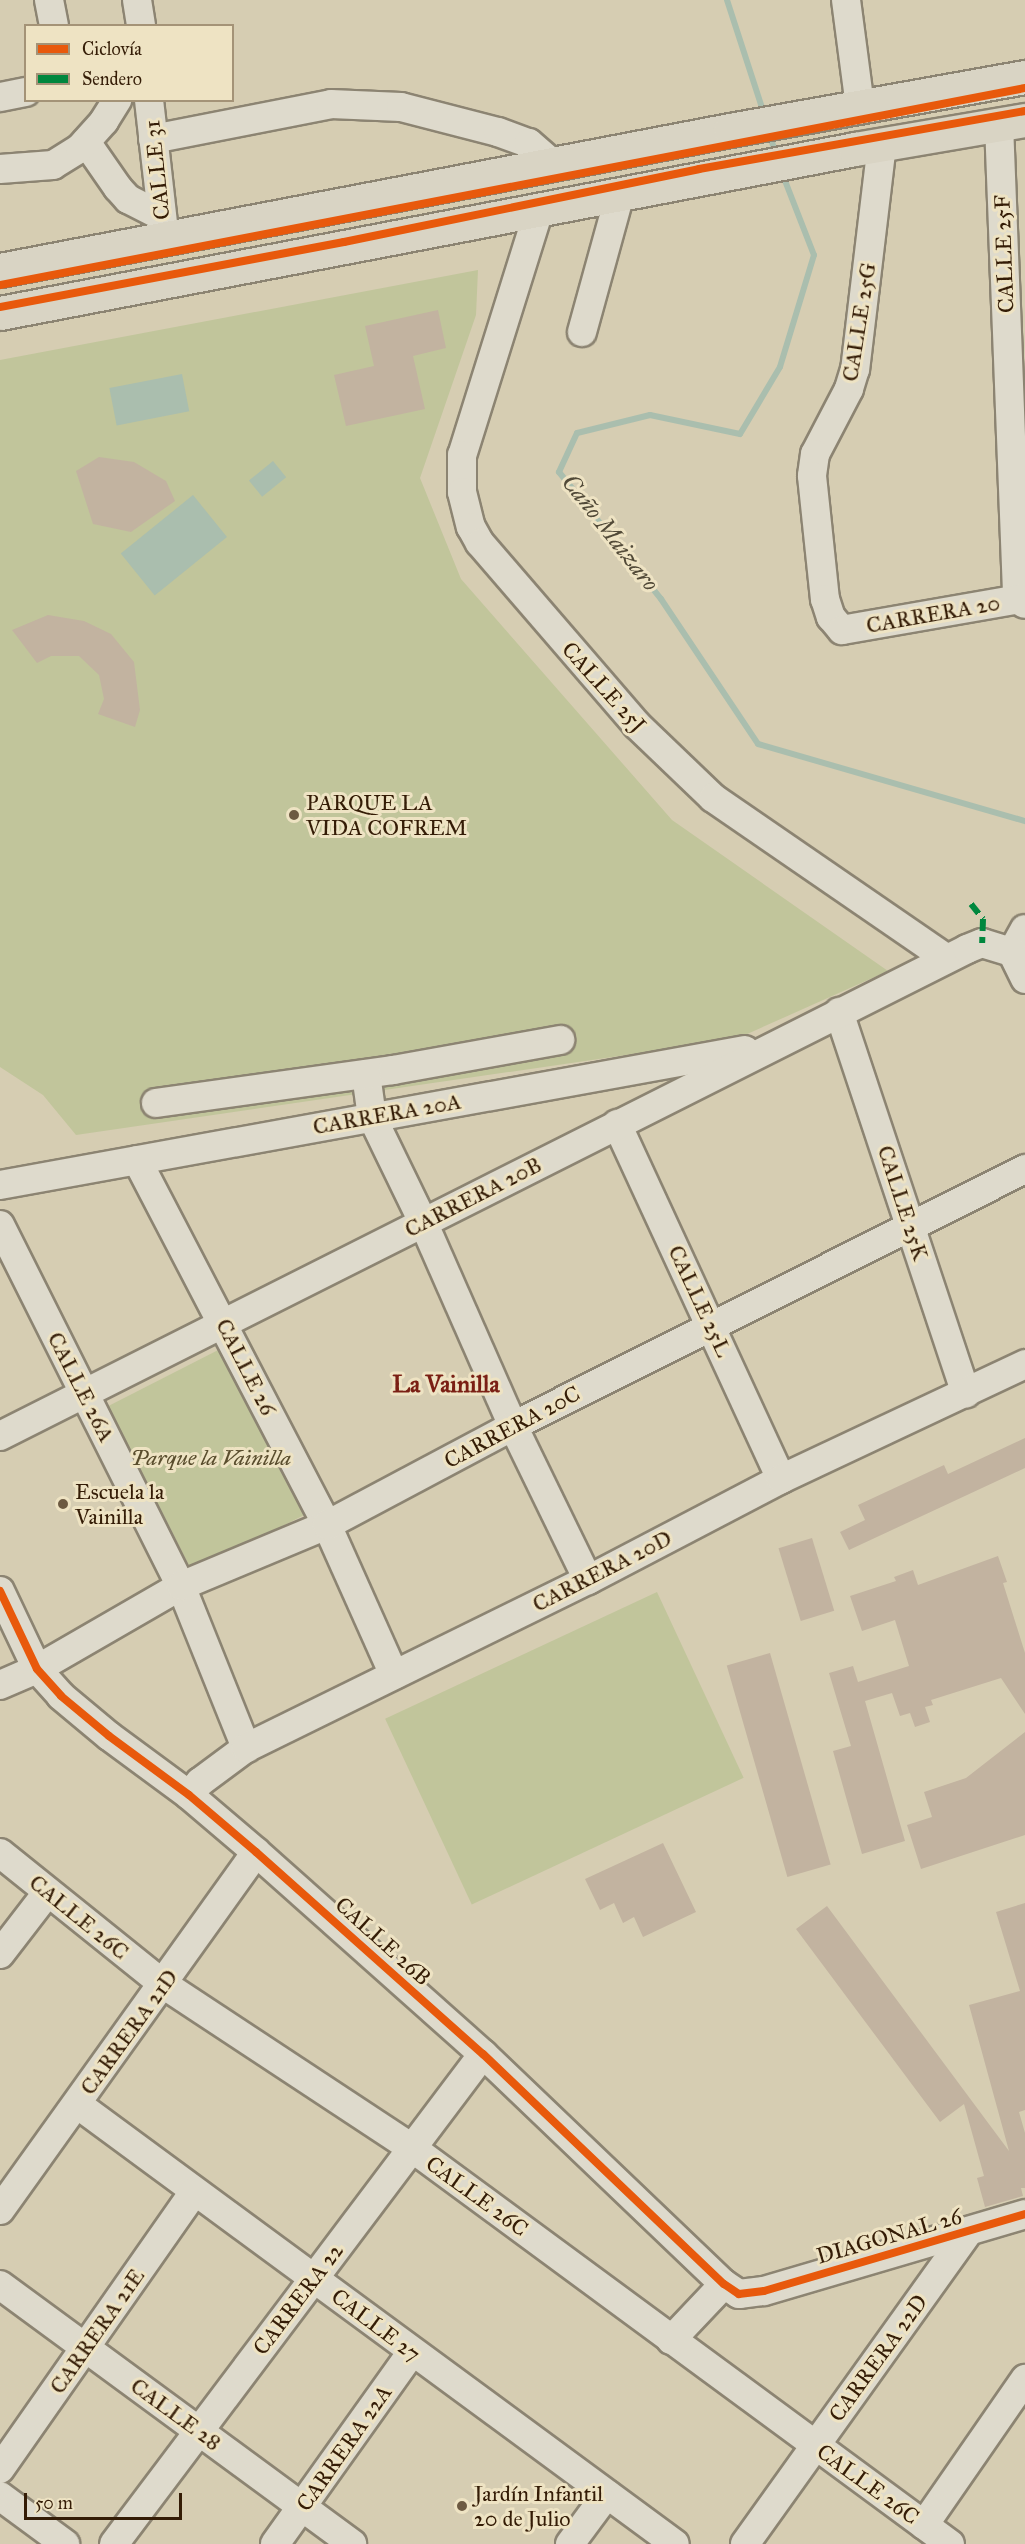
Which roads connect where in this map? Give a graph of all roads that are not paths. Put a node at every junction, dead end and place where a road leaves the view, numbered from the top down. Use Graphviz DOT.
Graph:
graph roads {
  1 [pos="50,0"];
  2 [pos="137,0"];
  3 [pos="846,0"];
  4 [pos="54,24"];
  5 [pos="141,24"];
  6 [pos="1025,77"];
  7 [pos="24,92"];
  8 [pos="0,96"];
  9 [pos="116,102"];
  10 [pos="149,102"];
  11 [pos="846,110"];
  12 [pos="1012,122"];
  13 [pos="153,139"];
  14 [pos="86,142"];
  15 [pos="882,144"];
  16 [pos="553,164"];
  17 [pos="0,169"];
  18 [pos="620,194"];
  19 [pos="539,210"];
  20 [pos="164,228"];
  21 [pos="0,270"];
  22 [pos="0,313"];
  23 [pos="582,332"];
  24 [pos="1022,600"];
  25 [pos="842,630"];
  26 [pos="1019,941"];
  27 [pos="946,958"];
  28 [pos="1025,979"];
  29 [pos="839,1012"];
  30 [pos="560,1040"];
  31 [pos="774,1044"];
  32 [pos="379,1072"];
  33 [pos="156,1103"];
  34 [pos="402,1112"];
  35 [pos="372,1117"];
  36 [pos="617,1124"];
  37 [pos="137,1160"];
  38 [pos="1025,1169"];
  39 [pos="0,1185"];
  40 [pos="423,1222"];
  41 [pos="0,1225"];
  42 [pos="911,1228"];
  43 [pos="224,1323"];
  44 [pos="711,1325"];
  45 [pos="1025,1364"];
  46 [pos="966,1393"];
  47 [pos="84,1394"];
  48 [pos="513,1426"];
  49 [pos="0,1436"];
  50 [pos="781,1479"];
  51 [pos="327,1525"];
  52 [pos="588,1580"];
  53 [pos="181,1586"];
  54 [pos="0,1591"];
  55 [pos="38,1669"];
  56 [pos="394,1675"];
  57 [pos="0,1685"];
  58 [pos="246,1748"];
  59 [pos="189,1795"];
  60 [pos="256,1852"];
  61 [pos="0,1853"];
  62 [pos="47,1893"];
  63 [pos="0,1954"];
  64 [pos="163,1984"];
  65 [pos="483,2054"];
  66 [pos="77,2104"];
  67 [pos="412,2148"];
  68 [pos="194,2192"];
  69 [pos="0,2210"];
  70 [pos="1025,2214"];
  71 [pos="969,2231"];
  72 [pos="314,2278"];
  73 [pos="724,2284"];
  74 [pos="0,2285"];
  75 [pos="764,2291"];
  76 [pos="671,2340"];
  77 [pos="85,2349"];
  78 [pos="412,2352"];
  79 [pos="1025,2379"];
  80 [pos="200,2430"];
  81 [pos="815,2445"];
  82 [pos="0,2469"];
  83 [pos="607,2494"];
  84 [pos="0,2496"];
  85 [pos="302,2508"];
  86 [pos="924,2525"];
  87 [pos="65,2544"];
  88 [pos="114,2544"];
  89 [pos="275,2544"];
  90 [pos="352,2544"];
  91 [pos="570,2544"];
  92 [pos="675,2544"];
  93 [pos="745,2544"];
  94 [pos="950,2544"];
  1 -- 4 [label="street"];
  2 -- 5 [label="street"];
  3 -- 11 [label="street"];
  6 -- 11 [label="main road"];
  7 -- 8 [label="street"];
  9 -- 14 [label="street"];
  10 -- 13 [label="street, CALLE 31"];
  11 -- 16 [label="main road"];
  12 -- 15 [label="main road"];
  12 -- 24 [label="street, CALLE 25F"];
  13 -- 16 [label="street"];
  13 -- 20 [label="street, CALLE 31"];
  14 -- 17 [label="street"];
  14 -- 20 [label="street"];
  15 -- 18 [label="main road"];
  15 -- 25 [label="street, CALLE 25G"];
  16 -- 20 [label="main road"];
  18 -- 19 [label="main road"];
  18 -- 23 [label="street"];
  19 -- 22 [label="main road"];
  19 -- 27 [label="street, CALLE 25J"];
  20 -- 21 [label="main road"];
  24 -- 25 [label="street, CARRERA 20"];
  26 -- 27 [label="street"];
  26 -- 28 [label="street"];
  27 -- 29 [label="street, CARRERA 20B"];
  29 -- 31 [label="street, CARRERA 20B"];
  29 -- 42 [label="street, CALLE 25K"];
  30 -- 32 [label="street"];
  31 -- 34 [label="street, CARRERA 20A"];
  31 -- 36 [label="street, CARRERA 20B"];
  32 -- 33 [label="street"];
  32 -- 34 [label="street"];
  32 -- 35 [label="street"];
  34 -- 35 [label="street, CARRERA 20A"];
  35 -- 37 [label="street, CARRERA 20A"];
  35 -- 40 [label="street"];
  36 -- 40 [label="street, CARRERA 20B"];
  36 -- 44 [label="street, CALLE 25L"];
  37 -- 39 [label="street, CARRERA 20A"];
  37 -- 43 [label="street, CALLE 26"];
  38 -- 42 [label="street, CARRERA 20C"];
  40 -- 43 [label="street, CARRERA 20B"];
  40 -- 48 [label="street"];
  41 -- 47 [label="street, CALLE 26A"];
  42 -- 44 [label="street, CARRERA 20C"];
  42 -- 46 [label="street, CALLE 25K"];
  43 -- 47 [label="street, CARRERA 20B"];
  43 -- 51 [label="street, CALLE 26"];
  44 -- 48 [label="street, CARRERA 20C"];
  44 -- 50 [label="street, CALLE 25L"];
  45 -- 46 [label="street, CARRERA 20D"];
  46 -- 50 [label="street, CARRERA 20D"];
  47 -- 49 [label="street, CARRERA 20B"];
  47 -- 53 [label="street, CALLE 26A"];
  48 -- 51 [label="street, CARRERA 20C"];
  48 -- 52 [label="street"];
  50 -- 52 [label="street, CARRERA 20D"];
  51 -- 53 [label="street, CARRERA 20C"];
  51 -- 56 [label="street, CALLE 26"];
  52 -- 56 [label="street, CARRERA 20D"];
  53 -- 55 [label="street, CARRERA 20C"];
  53 -- 58 [label="street, CALLE 26A"];
  54 -- 55 [label="street, CALLE 26B"];
  55 -- 57 [label="street, CARRERA 20C"];
  55 -- 59 [label="street, CALLE 26B"];
  56 -- 58 [label="street, CARRERA 20D"];
  58 -- 59 [label="street, CARRERA 20D"];
  59 -- 60 [label="street, CALLE 26B"];
  60 -- 64 [label="street, CARRERA 21D"];
  60 -- 65 [label="street, CALLE 26B"];
  61 -- 62 [label="street, CALLE 26C"];
  62 -- 63 [label="street"];
  62 -- 64 [label="street, CALLE 26C"];
  64 -- 66 [label="street, CARRERA 21D"];
  64 -- 67 [label="street, CALLE 26C"];
  65 -- 67 [label="street, CARRERA 22"];
  65 -- 73 [label="street, CALLE 26B"];
  66 -- 68 [label="street, CALLE 27"];
  66 -- 69 [label="street, CARRERA 21D"];
  67 -- 72 [label="street, CARRERA 22"];
  67 -- 76 [label="street, CALLE 26C"];
  68 -- 72 [label="street, CALLE 27"];
  68 -- 77 [label="street, CARRERA 21E"];
  70 -- 71 [label="street, DIAGONAL 26"];
  71 -- 75 [label="street, DIAGONAL 26"];
  71 -- 81 [label="street, CARRERA 22D"];
  72 -- 78 [label="street, CALLE 27"];
  72 -- 80 [label="street, CARRERA 22"];
  73 -- 75 [label="street, CALLE 26B"];
  73 -- 76 [label="street"];
  74 -- 77 [label="street, CALLE 28"];
  76 -- 81 [label="street, CALLE 26C"];
  77 -- 80 [label="street, CALLE 28"];
  77 -- 82 [label="street, CARRERA 21E"];
  78 -- 83 [label="street, CALLE 27"];
  78 -- 85 [label="street, CARRERA 22A"];
  79 -- 86 [label="street"];
  80 -- 85 [label="street, CALLE 28"];
  80 -- 88 [label="street, CARRERA 22"];
  81 -- 86 [label="street, CALLE 26C"];
  81 -- 93 [label="street, CARRERA 22D"];
  83 -- 91 [label="street"];
  83 -- 92 [label="street, CALLE 27"];
  84 -- 87 [label="street"];
  85 -- 89 [label="street, CARRERA 22A"];
  85 -- 90 [label="street, CALLE 28"];
  86 -- 94 [label="street, CALLE 26C"];
}
